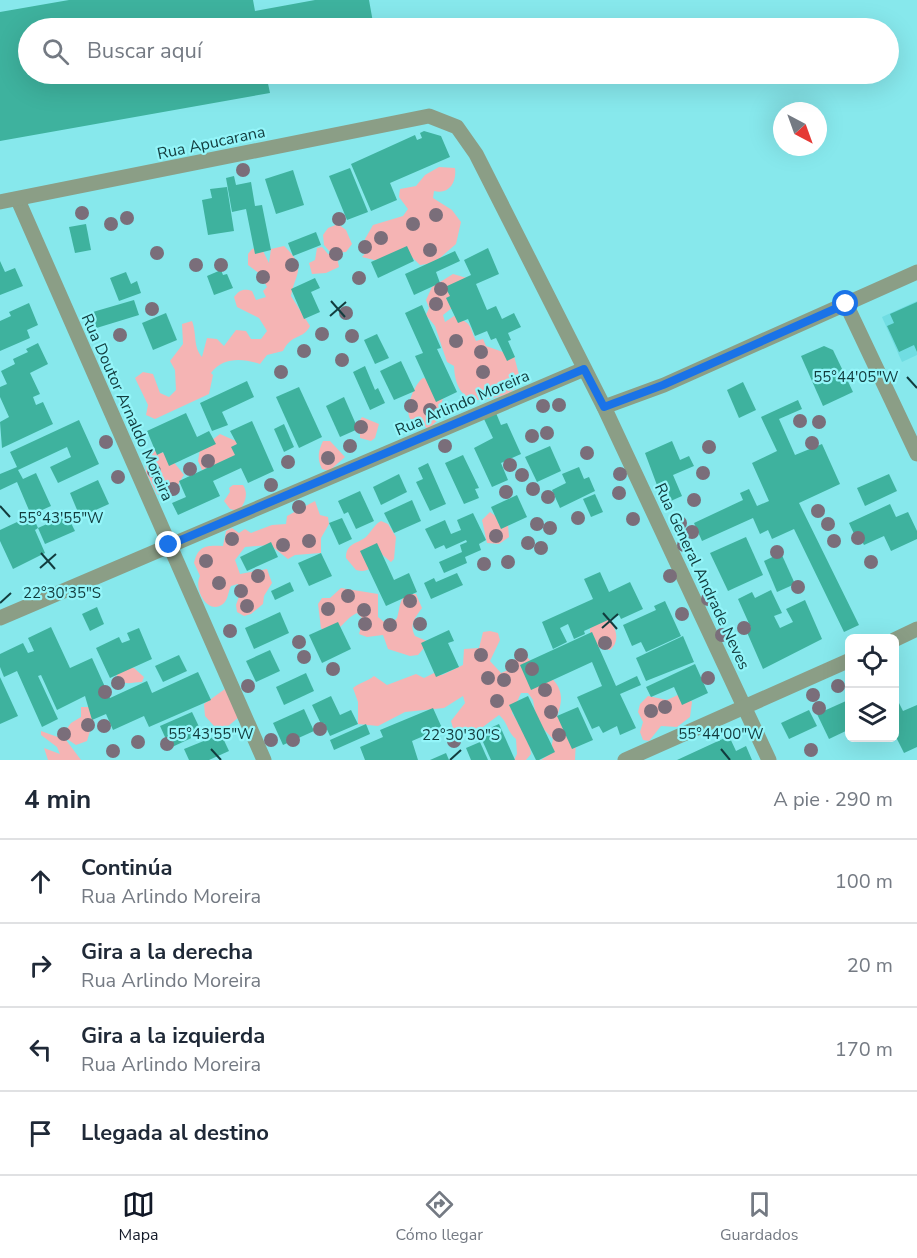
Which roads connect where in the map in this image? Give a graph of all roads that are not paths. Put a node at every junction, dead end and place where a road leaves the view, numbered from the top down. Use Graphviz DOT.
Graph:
graph roads {
  1 [pos="18,200"];
  2 [pos="0,202"];
  3 [pos="917,272"];
  4 [pos="846,304"];
  5 [pos="584,369"];
  6 [pos="604,407"];
  7 [pos="917,454"];
  8 [pos="169,545"];
  9 [pos="0,618"];
  10 [pos="917,629"];
  11 [pos="899,637"];
  12 [pos="845,662"];
  13 [pos="745,708"];
  14 [pos="264,760"];
  15 [pos="625,760"];
  16 [pos="769,760"];
  1 -- 2 [label="street, Rua Apucarana"];
  1 -- 5 [label="street, Rua Apucarana"];
  1 -- 8 [label="street, Rua Doutor Arnaldo Moreira"];
  3 -- 4 [label="street"];
  4 -- 6 [label="street"];
  4 -- 7 [label="street"];
  5 -- 6 [label="street"];
  5 -- 8 [label="street, Rua Arlindo Moreira"];
  6 -- 13 [label="street, Rua General Andrade Neves"];
  8 -- 9 [label="street, Rua Arlindo Moreira"];
  8 -- 14 [label="street, Rua Doutor Arnaldo Moreira"];
  10 -- 11 [label="street"];
  12 -- 13 [label="street"];
  13 -- 15 [label="street"];
  13 -- 16 [label="street, Rua General Andrade Neves"];
}
